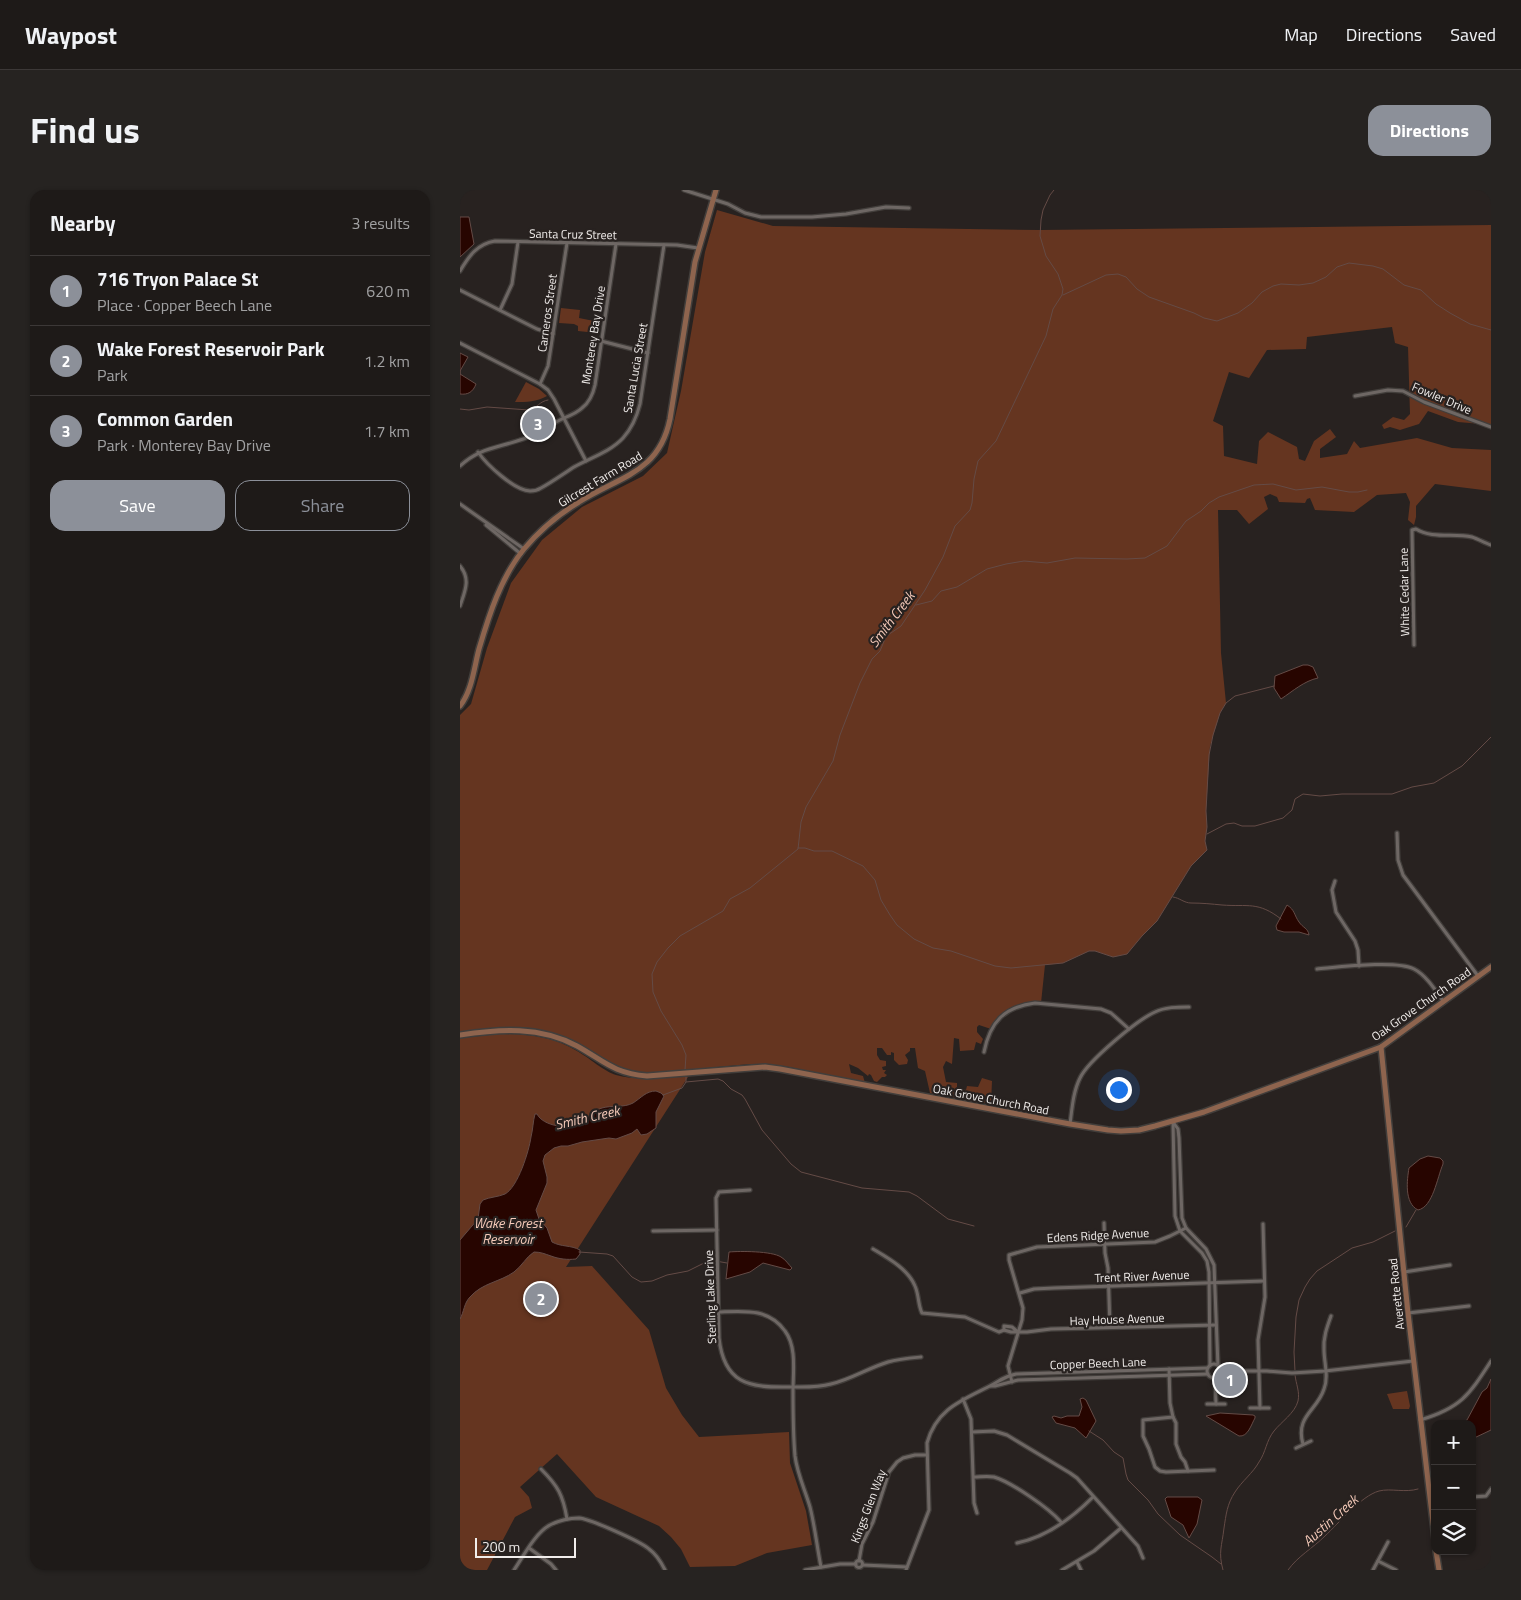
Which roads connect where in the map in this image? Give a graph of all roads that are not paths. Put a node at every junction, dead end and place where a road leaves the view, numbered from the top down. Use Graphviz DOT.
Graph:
graph roads {
  1 [pos="684,190"];
  2 [pos="716,190"];
  3 [pos="713,199"];
  4 [pos="909,208"];
  5 [pos="518,242"];
  6 [pos="567,243"];
  7 [pos="616,244"];
  8 [pos="664,245"];
  9 [pos="698,248"];
  10 [pos="460,271"];
  11 [pos="460,290"];
  12 [pos="500,310"];
  13 [pos="553,334"];
  14 [pos="601,341"];
  15 [pos="460,343"];
  16 [pos="648,353"];
  17 [pos="540,384"];
  18 [pos="1355,396"];
  19 [pos="564,418"];
  20 [pos="1491,427"];
  21 [pos="478,452"];
  22 [pos="586,461"];
  23 [pos="460,466"];
  24 [pos="460,504"];
  25 [pos="1491,545"];
  26 [pos="522,552"];
  27 [pos="460,566"];
  28 [pos="460,606"];
  29 [pos="1414,645"];
  30 [pos="460,706"];
  31 [pos="1397,833"];
  32 [pos="1335,881"];
  33 [pos="1359,966"];
  34 [pos="1491,967"];
  35 [pos="1317,969"];
  36 [pos="1478,976"];
  37 [pos="1443,1001"];
  38 [pos="1189,1007"];
  39 [pos="1129,1029"];
  40 [pos="460,1035"];
  41 [pos="1381,1047"];
  42 [pos="984,1052"];
  43 [pos="1173,1122"];
  44 [pos="1070,1124"];
  45 [pos="1180,1173"];
  46 [pos="1174,1174"];
  47 [pos="750,1190"];
  48 [pos="1104,1223"];
  49 [pos="1263,1224"];
  50 [pos="1186,1228"];
  51 [pos="717,1230"];
  52 [pos="1180,1231"];
  53 [pos="653,1232"];
  54 [pos="1105,1244"];
  55 [pos="873,1249"];
  56 [pos="1450,1266"];
  57 [pos="1403,1272"];
  58 [pos="1264,1281"];
  59 [pos="1209,1282"];
  60 [pos="1215,1282"];
  61 [pos="1108,1286"];
  62 [pos="1020,1293"];
  63 [pos="1470,1306"];
  64 [pos="719,1312"];
  65 [pos="1408,1313"];
  66 [pos="1331,1316"];
  67 [pos="1210,1324"];
  68 [pos="1216,1324"];
  69 [pos="1110,1327"];
  70 [pos="1018,1332"];
  71 [pos="922,1357"];
  72 [pos="1413,1361"];
  73 [pos="1491,1361"];
  74 [pos="1218,1366"];
  75 [pos="1209,1367"];
  76 [pos="1169,1369"];
  77 [pos="1221,1371"];
  78 [pos="1259,1371"];
  79 [pos="1325,1371"];
  80 [pos="1208,1374"];
  81 [pos="1010,1375"];
  82 [pos="1169,1375"];
  83 [pos="1215,1378"];
  84 [pos="1012,1382"];
  85 [pos="990,1386"];
  86 [pos="794,1387"];
  87 [pos="963,1398"];
  88 [pos="1207,1404"];
  89 [pos="1216,1404"];
  90 [pos="1225,1404"];
  91 [pos="1250,1408"];
  92 [pos="1260,1408"];
  93 [pos="1269,1408"];
  94 [pos="1173,1417"];
  95 [pos="1420,1420"];
  96 [pos="972,1432"];
  97 [pos="1311,1441"];
  98 [pos="1303,1444"];
  99 [pos="1296,1448"];
  100 [pos="927,1455"];
  101 [pos="541,1469"];
  102 [pos="1214,1470"];
  103 [pos="1188,1471"];
  104 [pos="974,1477"];
  105 [pos="1491,1489"];
  106 [pos="1431,1490"];
  107 [pos="1093,1497"];
  108 [pos="1476,1497"];
  109 [pos="977,1513"];
  110 [pos="567,1519"];
  111 [pos="1062,1522"];
  112 [pos="1121,1528"];
  113 [pos="1388,1542"];
  114 [pos="1017,1543"];
  115 [pos="529,1548"];
  116 [pos="1437,1555"];
  117 [pos="1143,1558"];
  118 [pos="859,1560"];
  119 [pos="1378,1561"];
  120 [pos="1077,1562"];
  121 [pos="856,1564"];
  122 [pos="863,1565"];
  123 [pos="821,1567"];
  124 [pos="859,1569"];
  125 [pos="907,1569"];
  126 [pos="514,1570"];
  127 [pos="556,1570"];
  128 [pos="665,1570"];
  129 [pos="806,1570"];
  130 [pos="1062,1570"];
  131 [pos="1081,1570"];
  132 [pos="1373,1570"];
  133 [pos="1396,1570"];
  134 [pos="1439,1570"];
  1 -- 3 [label="street"];
  2 -- 3 [label="main road, Gilcrest Farm Road"];
  3 -- 4 [label="street"];
  3 -- 9 [label="main road, Gilcrest Farm Road"];
  5 -- 6 [label="street, Santa Cruz Street"];
  5 -- 10 [label="street, Santa Cruz Street"];
  5 -- 12 [label="street"];
  6 -- 7 [label="street, Santa Cruz Street"];
  6 -- 13 [label="street, Carneros Street"];
  7 -- 8 [label="street, Santa Cruz Street"];
  7 -- 14 [label="street, Monterey Bay Drive"];
  8 -- 9 [label="street, Santa Cruz Street"];
  8 -- 16 [label="street, Santa Lucia Street"];
  9 -- 26 [label="main road, Gilcrest Farm Road"];
  11 -- 12 [label="street"];
  12 -- 13 [label="street"];
  13 -- 17 [label="street, Carneros Street"];
  14 -- 16 [label="street"];
  14 -- 19 [label="street, Monterey Bay Drive"];
  15 -- 17 [label="street"];
  16 -- 22 [label="street, Santa Lucia Street"];
  17 -- 19 [label="street"];
  18 -- 20 [label="street, Fowler Drive"];
  19 -- 21 [label="street, Monterey Bay Drive"];
  19 -- 22 [label="street"];
  21 -- 22 [label="street, Santa Lucia Street"];
  21 -- 23 [label="street, Monterey Bay Drive"];
  24 -- 26 [label="street"];
  25 -- 29 [label="street, White Cedar Lane"];
  26 -- 30 [label="main road, Gilcrest Farm Road"];
  27 -- 28 [label="street"];
  31 -- 36 [label="street"];
  32 -- 33 [label="street"];
  33 -- 35 [label="street"];
  33 -- 37 [label="street"];
  34 -- 36 [label="main road, Oak Grove Church Road"];
  36 -- 37 [label="main road, Oak Grove Church Road"];
  37 -- 41 [label="main road, Oak Grove Church Road"];
  38 -- 39 [label="street"];
  39 -- 42 [label="street"];
  39 -- 44 [label="street"];
  40 -- 44 [label="main road, Oak Grove Church Road"];
  41 -- 43 [label="main road, Oak Grove Church Road"];
  41 -- 57 [label="main road, Averette Road"];
  43 -- 44 [label="main road, Oak Grove Church Road"];
  43 -- 45 [label="street"];
  43 -- 46 [label="street"];
  45 -- 46 [label="street"];
  45 -- 50 [label="street"];
  46 -- 52 [label="street"];
  47 -- 51 [label="street, Sterling Lake Drive"];
  48 -- 54 [label="street"];
  49 -- 58 [label="street"];
  50 -- 52 [label="street, Edens Ridge Avenue"];
  50 -- 60 [label="street"];
  51 -- 53 [label="street"];
  51 -- 64 [label="street, Sterling Lake Drive"];
  52 -- 54 [label="street, Edens Ridge Avenue"];
  52 -- 59 [label="street"];
  54 -- 61 [label="street"];
  54 -- 62 [label="street, Edens Ridge Avenue"];
  55 -- 70 [label="street, Hay House Avenue"];
  56 -- 57 [label="street"];
  57 -- 65 [label="main road, Averette Road"];
  58 -- 60 [label="street, Trent River Avenue"];
  58 -- 78 [label="street"];
  59 -- 60 [label="street, Trent River Avenue"];
  59 -- 61 [label="street, Trent River Avenue"];
  59 -- 67 [label="street"];
  60 -- 68 [label="street"];
  61 -- 62 [label="street, Trent River Avenue"];
  61 -- 69 [label="street"];
  62 -- 70 [label="street"];
  63 -- 65 [label="street"];
  64 -- 86 [label="street, Sterling Lake Drive"];
  64 -- 86 [label="street"];
  65 -- 72 [label="main road, Averette Road"];
  66 -- 79 [label="street"];
  67 -- 68 [label="street, Hay House Avenue"];
  67 -- 69 [label="street, Hay House Avenue"];
  67 -- 75 [label="street"];
  68 -- 74 [label="street"];
  69 -- 70 [label="street, Hay House Avenue"];
  70 -- 81 [label="street"];
  71 -- 86 [label="street, Sterling Lake Drive"];
  72 -- 79 [label="street"];
  72 -- 95 [label="main road, Averette Road"];
  73 -- 95 [label="street"];
  74 -- 75 [label="street"];
  74 -- 77 [label="street"];
  75 -- 76 [label="street, Copper Beech Lane"];
  75 -- 80 [label="street"];
  76 -- 81 [label="street, Copper Beech Lane"];
  76 -- 82 [label="street"];
  77 -- 78 [label="street"];
  77 -- 83 [label="street"];
  78 -- 79 [label="street"];
  78 -- 92 [label="street"];
  79 -- 98 [label="street"];
  80 -- 82 [label="street, Copper Beech Lane"];
  80 -- 83 [label="street"];
  81 -- 84 [label="street"];
  81 -- 85 [label="street, Copper Beech Lane"];
  82 -- 84 [label="street, Copper Beech Lane"];
  82 -- 94 [label="street"];
  83 -- 89 [label="street"];
  84 -- 85 [label="street, Copper Beech Lane"];
  85 -- 87 [label="street, Copper Beech Lane"];
  86 -- 123 [label="street"];
  87 -- 96 [label="street"];
  87 -- 100 [label="street, Copper Beech Lane"];
  88 -- 89 [label="street"];
  89 -- 90 [label="street"];
  91 -- 92 [label="street"];
  92 -- 93 [label="street"];
  94 -- 103 [label="street"];
  94 -- 103 [label="street"];
  95 -- 106 [label="main road, Averette Road"];
  96 -- 104 [label="street"];
  96 -- 107 [label="street"];
  97 -- 98 [label="street"];
  98 -- 99 [label="street"];
  100 -- 118 [label="street, Kings Glen Way"];
  100 -- 125 [label="street, Copper Beech Lane"];
  101 -- 110 [label="street"];
  102 -- 103 [label="street"];
  104 -- 109 [label="street"];
  104 -- 111 [label="street"];
  105 -- 108 [label="street"];
  107 -- 111 [label="street"];
  107 -- 112 [label="street"];
  110 -- 115 [label="street"];
  110 -- 128 [label="street"];
  111 -- 114 [label="street"];
  112 -- 117 [label="street"];
  112 -- 120 [label="street"];
  113 -- 119 [label="street"];
  115 -- 126 [label="street"];
  115 -- 127 [label="street"];
  116 -- 134 [label="main road"];
  118 -- 121 [label="street"];
  118 -- 122 [label="street"];
  119 -- 132 [label="street"];
  119 -- 133 [label="street"];
  120 -- 130 [label="street"];
  120 -- 131 [label="street"];
  121 -- 123 [label="street"];
  121 -- 124 [label="street"];
  122 -- 124 [label="street"];
  122 -- 125 [label="street"];
  123 -- 129 [label="street"];
}
